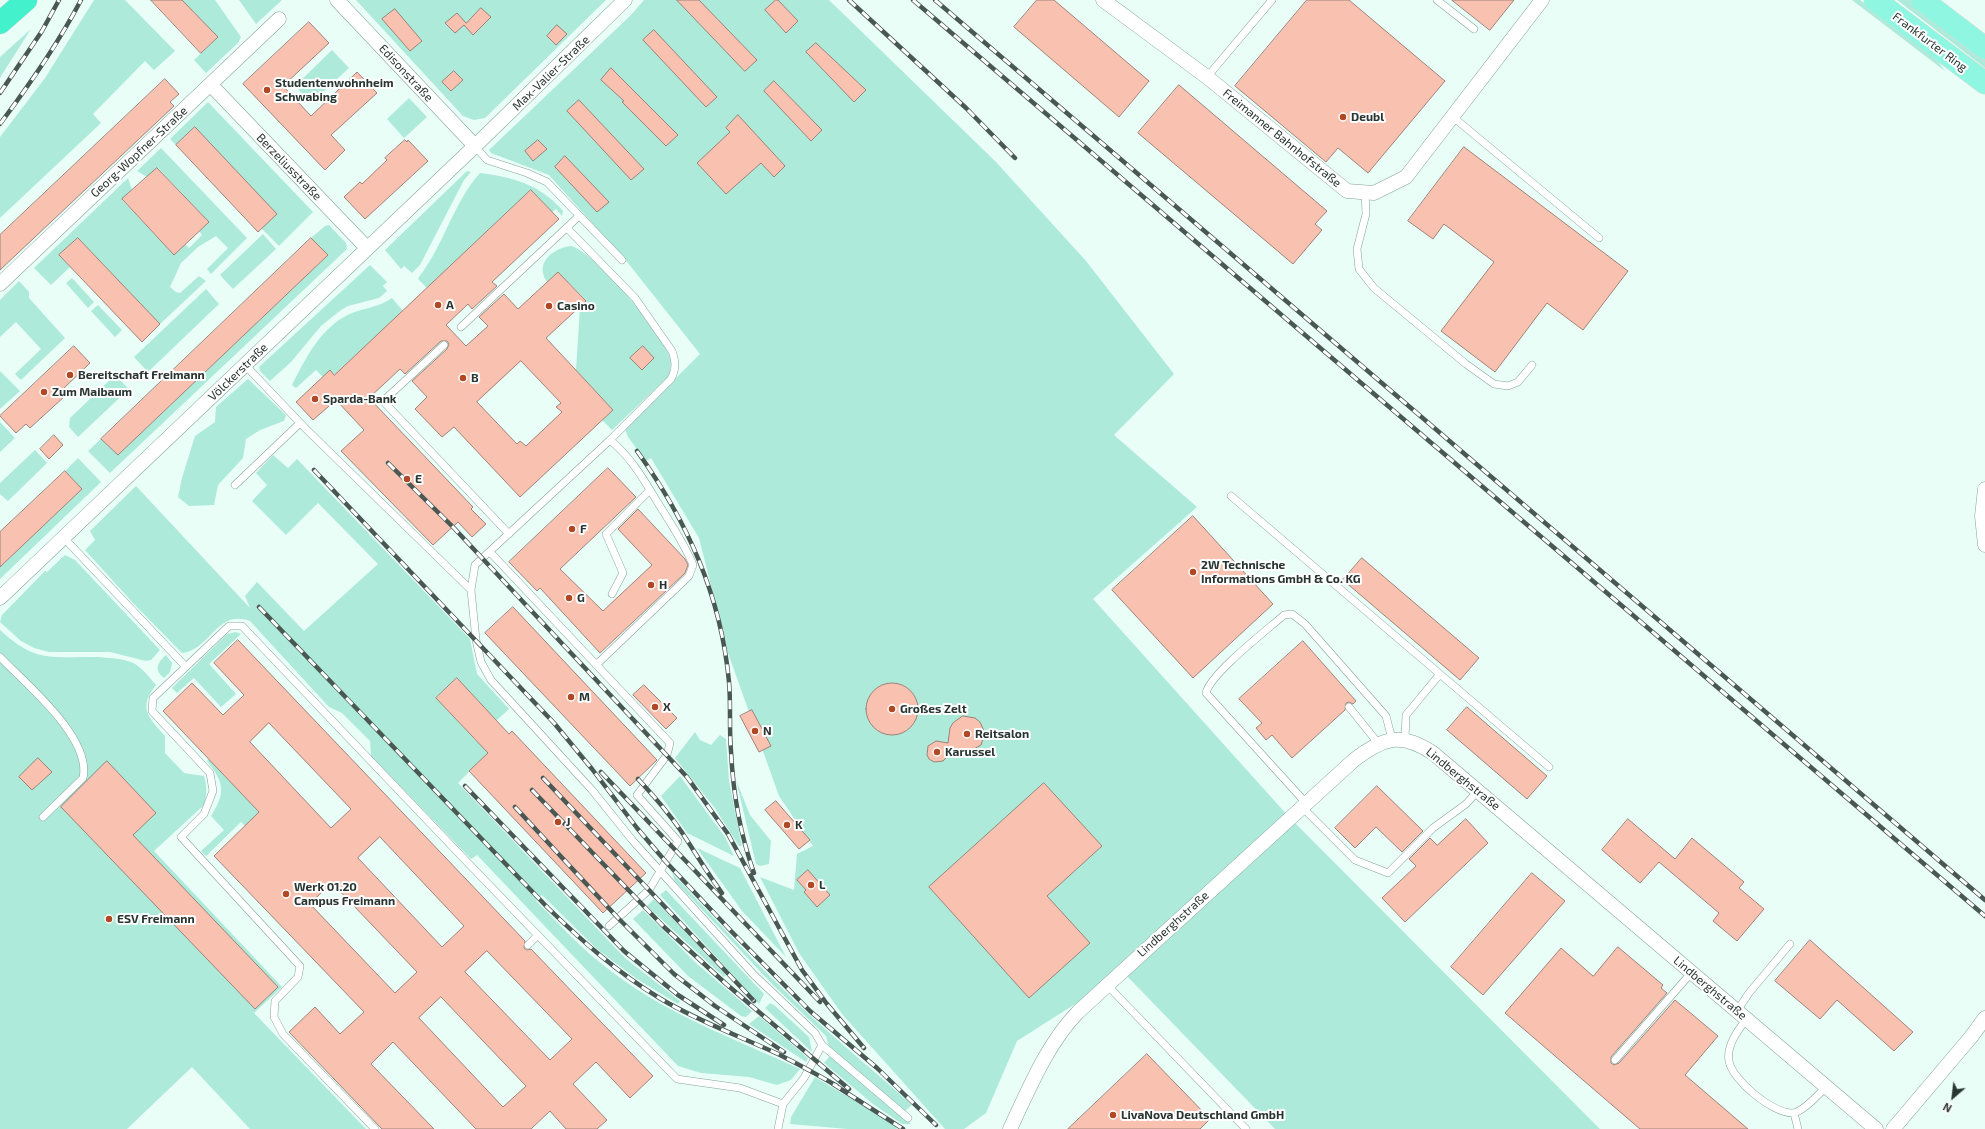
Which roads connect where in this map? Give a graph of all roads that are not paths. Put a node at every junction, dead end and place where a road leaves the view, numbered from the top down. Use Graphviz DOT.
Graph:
graph roads {
  1 [pos="337,0"];
  2 [pos="625,0"];
  3 [pos="1103,0"];
  4 [pos="1272,0"];
  5 [pos="1437,0"];
  6 [pos="1542,0"];
  7 [pos="1875,0"];
  8 [pos="1922,0"];
  9 [pos="24,3"];
  10 [pos="279,19"];
  11 [pos="0,23"];
  12 [pos="1474,29"];
  13 [pos="1985,48"];
  14 [pos="1207,77"];
  15 [pos="1985,84"];
  16 [pos="210,85"];
  17 [pos="1453,117"];
  18 [pos="476,146"];
  19 [pos="1365,192"];
  20 [pos="579,216"];
  21 [pos="567,228"];
  22 [pos="1599,238"];
  23 [pos="366,248"];
  24 [pos="622,260"];
  25 [pos="0,284"];
  26 [pos="461,327"];
  27 [pos="444,345"];
  28 [pos="245,365"];
  29 [pos="1532,365"];
  30 [pos="300,423"];
  31 [pos="610,440"];
  32 [pos="235,485"];
  33 [pos="1985,489"];
  34 [pos="650,490"];
  35 [pos="1231,496"];
  36 [pos="509,534"];
  37 [pos="64,538"];
  38 [pos="1985,545"];
  39 [pos="490,552"];
  40 [pos="471,590"];
  41 [pos="612,594"];
  42 [pos="0,598"];
  43 [pos="0,657"];
  44 [pos="596,665"];
  45 [pos="186,667"];
  46 [pos="1440,674"];
  47 [pos="1349,707"];
  48 [pos="1392,741"];
  49 [pos="1549,767"];
  50 [pos="1478,791"];
  51 [pos="1304,805"];
  52 [pos="43,817"];
  53 [pos="660,872"];
  54 [pos="609,926"];
  55 [pos="538,935"];
  56 [pos="1790,944"];
  57 [pos="528,945"];
  58 [pos="1692,972"];
  59 [pos="1107,985"];
  60 [pos="1742,1015"];
  61 [pos="1985,1018"];
  62 [pos="822,1045"];
  63 [pos="1615,1060"];
  64 [pos="1826,1087"];
  65 [pos="783,1104"];
  66 [pos="1794,1113"];
  67 [pos="908,1118"];
  68 [pos="375,1129"];
  69 [pos="778,1129"];
  70 [pos="1010,1129"];
  71 [pos="1246,1129"];
  72 [pos="1798,1129"];
  73 [pos="1876,1129"];
  74 [pos="1893,1129"];
  1 -- 18 [label="street, Edisonstraße"];
  2 -- 18 [label="street, Max-Valier-Straße"];
  3 -- 14 [label="street, Freimanner Bahnhofstraße"];
  4 -- 14 [label="lane"];
  5 -- 12 [label="lane"];
  6 -- 17 [label="street, Freimanner Bahnhofstraße"];
  7 -- 15 [label="main road, Frankfurter Ring"];
  8 -- 13 [label="main road"];
  9 -- 11 [label="highway"];
  10 -- 16 [label="street, Georg-Wopfner-Straße"];
  14 -- 19 [label="street, Freimanner Bahnhofstraße"];
  16 -- 23 [label="street, Berzeliusstraße"];
  16 -- 25 [label="street, Georg-Wopfner-Straße"];
  17 -- 19 [label="street, Freimanner Bahnhofstraße"];
  17 -- 22 [label="lane"];
  18 -- 20 [label="lane"];
  18 -- 23 [label="street, Völckerstraße"];
  19 -- 29 [label="lane"];
  20 -- 21 [label="lane"];
  20 -- 24 [label="lane"];
  21 -- 26 [label="lane"];
  21 -- 31 [label="lane"];
  23 -- 28 [label="street, Völckerstraße"];
  27 -- 36 [label="lane"];
  28 -- 30 [label="lane"];
  28 -- 37 [label="street, Völckerstraße"];
  30 -- 32 [label="lane"];
  30 -- 40 [label="lane"];
  31 -- 34 [label="lane"];
  31 -- 36 [label="lane"];
  33 -- 38 [label="street"];
  34 -- 41 [label="lane"];
  34 -- 44 [label="lane"];
  35 -- 46 [label="lane"];
  36 -- 39 [label="lane"];
  37 -- 42 [label="street, Völckerstraße"];
  37 -- 45 [label="lane"];
  39 -- 40 [label="lane"];
  39 -- 44 [label="lane"];
  40 -- 53 [label="lane"];
  43 -- 52 [label="lane"];
  44 -- 53 [label="lane"];
  45 -- 55 [label="lane"];
  45 -- 68 [label="lane"];
  46 -- 48 [label="lane"];
  46 -- 49 [label="lane"];
  47 -- 48 [label="lane"];
  48 -- 50 [label="street, Lindberghstraße"];
  48 -- 51 [label="street, Lindberghstraße"];
  48 -- 51 [label="lane"];
  50 -- 51 [label="lane"];
  50 -- 58 [label="street, Lindberghstraße"];
  51 -- 59 [label="street, Lindberghstraße"];
  53 -- 54 [label="lane"];
  53 -- 62 [label="lane"];
  55 -- 57 [label="lane"];
  55 -- 65 [label="lane"];
  56 -- 60 [label="lane"];
  58 -- 60 [label="street, Lindberghstraße"];
  58 -- 63 [label="lane"];
  59 -- 70 [label="street, Lindberghstraße"];
  59 -- 71 [label="lane"];
  60 -- 64 [label="street, Lindberghstraße"];
  60 -- 66 [label="lane"];
  61 -- 74 [label="street"];
  62 -- 65 [label="lane"];
  62 -- 67 [label="lane"];
  64 -- 66 [label="lane"];
  64 -- 73 [label="street, Lindberghstraße"];
  65 -- 69 [label="lane"];
  66 -- 72 [label="lane"];
}
